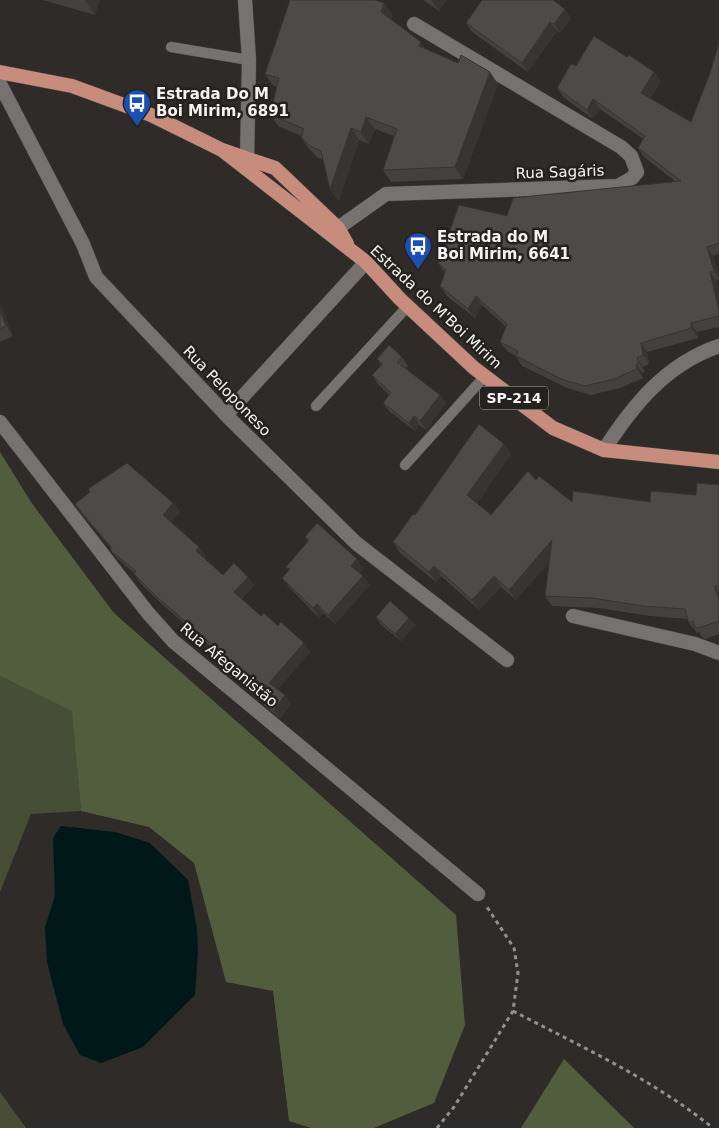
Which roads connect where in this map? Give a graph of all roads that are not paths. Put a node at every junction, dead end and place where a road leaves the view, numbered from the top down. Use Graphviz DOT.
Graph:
graph roads {
  1 [pos="245,0"];
  2 [pos="414,24"];
  3 [pos="171,47"];
  4 [pos="249,60"];
  5 [pos="0,72"];
  6 [pos="0,84"];
  7 [pos="222,150"];
  8 [pos="247,159"];
  9 [pos="338,228"];
  10 [pos="352,251"];
  11 [pos="366,262"];
  12 [pos="408,306"];
  13 [pos="719,346"];
  14 [pos="484,376"];
  15 [pos="316,406"];
  16 [pos="226,415"];
  17 [pos="0,422"];
  18 [pos="604,450"];
  19 [pos="719,462"];
  20 [pos="405,465"];
  21 [pos="572,616"];
  22 [pos="719,654"];
  23 [pos="507,660"];
  24 [pos="478,894"];
  1 -- 4 [label="street"];
  2 -- 9 [label="street, Rua Sagáris"];
  3 -- 4 [label="lane"];
  4 -- 8 [label="street"];
  5 -- 7 [label="main road, Estrada do M'Boi Mirim / SP-214"];
  6 -- 16 [label="street, Rua Peloponeso"];
  7 -- 8 [label="main road, Estrada do M'Boi Mirim"];
  7 -- 10 [label="main road, Estrada do M'Boi Mirim / SP-214"];
  8 -- 9 [label="main road, Estrada do M'Boi Mirim"];
  9 -- 10 [label="main road, Estrada do M'Boi Mirim"];
  10 -- 11 [label="main road, Estrada do M'Boi Mirim / SP-214"];
  11 -- 12 [label="main road, Estrada do M'Boi Mirim / SP-214"];
  11 -- 16 [label="street"];
  12 -- 14 [label="main road, Estrada do M'Boi Mirim / SP-214"];
  12 -- 15 [label="lane"];
  13 -- 18 [label="street"];
  14 -- 18 [label="main road, Estrada do M'Boi Mirim / SP-214"];
  14 -- 20 [label="lane"];
  16 -- 23 [label="street, Rua Peloponeso"];
  17 -- 24 [label="street, Rua Afeganistão"];
  18 -- 19 [label="main road, Estrada do M'Boi Mirim / SP-214"];
  21 -- 22 [label="street"];
}
